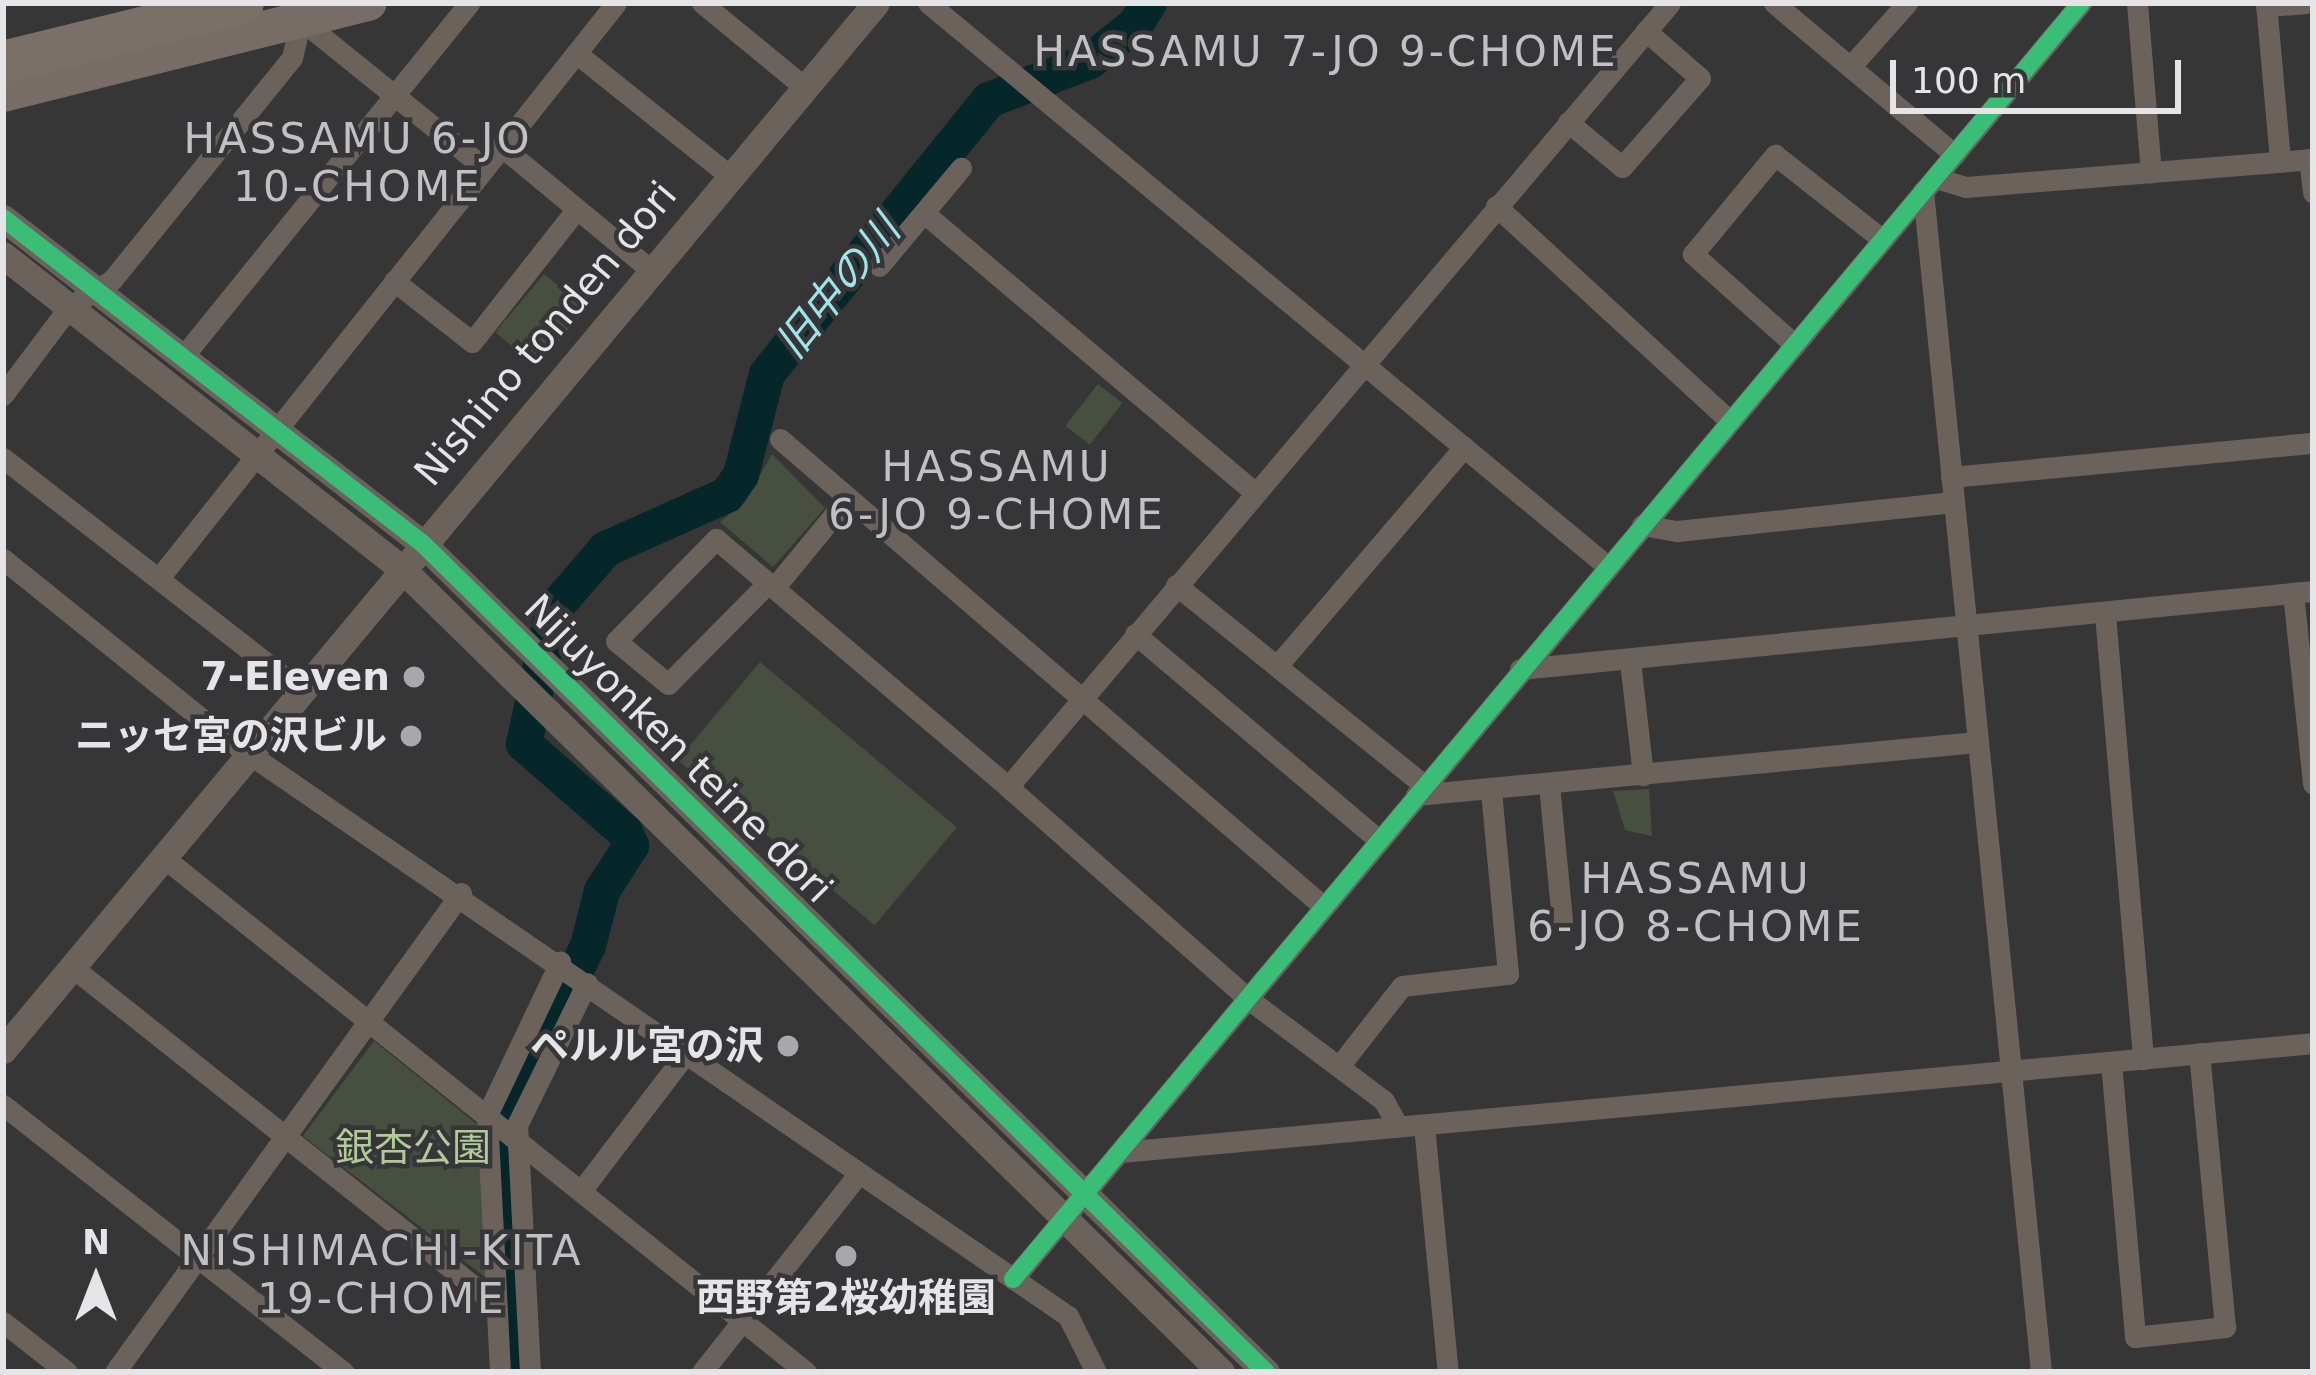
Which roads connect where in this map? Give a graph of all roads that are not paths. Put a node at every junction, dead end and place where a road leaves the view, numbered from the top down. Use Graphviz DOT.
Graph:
graph roads {
  1 [pos="126,3"];
  2 [pos="243,3"];
  3 [pos="369,3"];
  4 [pos="470,3"];
  5 [pos="616,3"];
  6 [pos="702,3"];
  7 [pos="876,3"];
  8 [pos="928,3"];
  9 [pos="1670,3"];
  10 [pos="1774,3"];
  11 [pos="1907,3"];
  12 [pos="2081,3"];
  13 [pos="2137,3"];
  14 [pos="2305,3"];
  15 [pos="2266,4"];
  16 [pos="301,20"];
  17 [pos="1646,31"];
  18 [pos="3,33"];
  19 [pos="576,53"];
  20 [pos="3,62"];
  21 [pos="1850,67"];
  22 [pos="802,85"];
  23 [pos="398,92"];
  24 [pos="3,94"];
  25 [pos="1568,122"];
  26 [pos="501,146"];
  27 [pos="1955,155"];
  28 [pos="2311,159"];
  29 [pos="2280,161"];
  30 [pos="483,167"];
  31 [pos="961,168"];
  32 [pos="2150,172"];
  33 [pos="729,175"];
  34 [pos="1930,185"];
  35 [pos="2313,193"];
  36 [pos="1496,206"];
  37 [pos="576,210"];
  38 [pos="924,213"];
  39 [pos="3,218"];
  40 [pos="1883,240"];
  41 [pos="3,254"];
  42 [pos="879,266"];
  43 [pos="651,270"];
  44 [pos="394,281"];
  45 [pos="80,300"];
  46 [pos="1795,345"];
  47 [pos="181,359"];
  48 [pos="1362,368"];
  49 [pos="3,395"];
  50 [pos="1729,420"];
  51 [pos="274,431"];
  52 [pos="780,439"];
  53 [pos="2313,443"];
  54 [pos="1464,447"];
  55 [pos="3,458"];
  56 [pos="252,458"];
  57 [pos="1951,477"];
  58 [pos="1254,492"];
  59 [pos="848,498"];
  60 [pos="1953,502"];
  61 [pos="1642,525"];
  62 [pos="423,544"];
  63 [pos="3,559"];
  64 [pos="1607,566"];
  65 [pos="402,569"];
  66 [pos="159,578"];
  67 [pos="771,585"];
  68 [pos="1176,585"];
  69 [pos="2303,592"];
  70 [pos="2105,614"];
  71 [pos="1966,628"];
  72 [pos="1135,634"];
  73 [pos="1630,661"];
  74 [pos="1276,666"];
  75 [pos="1520,669"];
  76 [pos="302,691"];
  77 [pos="1082,698"];
  78 [pos="1977,742"];
  79 [pos="253,752"];
  80 [pos="1643,775"];
  81 [pos="2313,784"];
  82 [pos="1549,785"];
  83 [pos="1008,787"];
  84 [pos="1420,790"];
  85 [pos="1491,790"];
  86 [pos="1378,839"];
  87 [pos="163,857"];
  88 [pos="461,893"];
  89 [pos="1323,906"];
  90 [pos="1562,921"];
  91 [pos="72,967"];
  92 [pos="574,973"];
  93 [pos="1247,998"];
  94 [pos="368,1021"];
  95 [pos="2313,1042"];
  96 [pos="3,1050"];
  97 [pos="2199,1053"];
  98 [pos="683,1057"];
  99 [pos="2143,1059"];
  100 [pos="2111,1062"];
  101 [pos="1340,1065"];
  102 [pos="2009,1068"];
  103 [pos="3,1105"];
  104 [pos="490,1118"];
  105 [pos="1424,1125"];
  106 [pos="1398,1126"];
  107 [pos="516,1139"];
  108 [pos="282,1140"];
  109 [pos="1121,1152"];
  110 [pos="857,1176"];
  111 [pos="580,1191"];
  112 [pos="1084,1197"];
  113 [pos="1064,1219"];
  114 [pos="195,1258"];
  115 [pos="1013,1280"];
  116 [pos="496,1304"];
  117 [pos="742,1321"];
  118 [pos="3,1322"];
  119 [pos="67,1372"];
  120 [pos="115,1372"];
  121 [pos="344,1372"];
  122 [pos="500,1372"];
  123 [pos="530,1372"];
  124 [pos="702,1372"];
  125 [pos="806,1372"];
  126 [pos="1096,1372"];
  127 [pos="1221,1372"];
  128 [pos="1266,1372"];
  129 [pos="1448,1372"];
  130 [pos="2041,1372"];
  1 -- 18 [label="highway"];
  2 -- 20 [label="highway"];
  3 -- 16 [label="highway"];
  4 -- 23 [label="street"];
  5 -- 19 [label="street"];
  6 -- 22 [label="street"];
  7 -- 22 [label="street, Nishino tonden dori"];
  8 -- 48 [label="street"];
  9 -- 17 [label="street"];
  10 -- 21 [label="street"];
  11 -- 21 [label="street"];
  12 -- 27 [label="street"];
  13 -- 32 [label="street"];
  14 -- 15 [label="street"];
  15 -- 29 [label="street"];
  16 -- 23 [label="street"];
  16 -- 24 [label="highway"];
  16 -- 45 [label="street"];
  17 -- 25 [label="street"];
  17 -- 25 [label="street"];
  19 -- 26 [label="street"];
  19 -- 33 [label="street"];
  21 -- 27 [label="street"];
  22 -- 33 [label="street, Nishino tonden dori"];
  23 -- 30 [label="street"];
  23 -- 47 [label="street"];
  25 -- 36 [label="street"];
  26 -- 30 [label="street"];
  26 -- 37 [label="street"];
  27 -- 34 [label="street"];
  28 -- 29 [label="street"];
  28 -- 35 [label="street"];
  29 -- 32 [label="street"];
  30 -- 44 [label="street"];
  31 -- 38 [label="street"];
  32 -- 34 [label="street"];
  33 -- 43 [label="street, Nishino tonden dori"];
  34 -- 40 [label="street"];
  34 -- 57 [label="street"];
  36 -- 48 [label="street"];
  36 -- 50 [label="street"];
  37 -- 43 [label="street"];
  37 -- 44 [label="street"];
  38 -- 42 [label="street"];
  38 -- 58 [label="street"];
  39 -- 45 [label="street, Nijuyonken teine dori"];
  40 -- 46 [label="street"];
  40 -- 46 [label="street"];
  41 -- 45 [label="street, Nijuyonken teine dori"];
  43 -- 62 [label="street, Nishino tonden dori"];
  44 -- 51 [label="street"];
  45 -- 47 [label="street, Nijuyonken teine dori"];
  45 -- 49 [label="street"];
  45 -- 56 [label="street, Nijuyonken teine dori"];
  46 -- 50 [label="street"];
  47 -- 51 [label="street, Nijuyonken teine dori"];
  48 -- 54 [label="street"];
  48 -- 58 [label="street"];
  50 -- 61 [label="street"];
  51 -- 56 [label="street"];
  51 -- 62 [label="street, Nijuyonken teine dori"];
  52 -- 59 [label="street"];
  53 -- 57 [label="street"];
  54 -- 64 [label="street"];
  54 -- 74 [label="street"];
  55 -- 66 [label="street"];
  56 -- 65 [label="street, Nijuyonken teine dori"];
  56 -- 66 [label="street"];
  57 -- 60 [label="street"];
  58 -- 68 [label="street"];
  59 -- 67 [label="street"];
  59 -- 77 [label="street"];
  60 -- 61 [label="street"];
  60 -- 71 [label="street"];
  61 -- 64 [label="street"];
  62 -- 65 [label="street, Nishino tonden dori"];
  62 -- 112 [label="street, Nijuyonken teine dori"];
  63 -- 79 [label="street"];
  64 -- 75 [label="street"];
  65 -- 76 [label="street, Nishino tonden dori"];
  65 -- 113 [label="street, Nijuyonken teine dori"];
  66 -- 76 [label="street"];
  67 -- 67 [label="street"];
  67 -- 83 [label="street"];
  68 -- 72 [label="street"];
  68 -- 74 [label="street"];
  69 -- 70 [label="street"];
  69 -- 81 [label="street"];
  70 -- 71 [label="street"];
  70 -- 99 [label="street"];
  71 -- 73 [label="street"];
  71 -- 78 [label="street"];
  72 -- 77 [label="street"];
  72 -- 86 [label="street"];
  73 -- 75 [label="street"];
  73 -- 80 [label="street"];
  74 -- 84 [label="street"];
  75 -- 84 [label="street"];
  76 -- 79 [label="street, Nishino tonden dori"];
  77 -- 83 [label="street"];
  77 -- 89 [label="street"];
  78 -- 80 [label="street"];
  78 -- 102 [label="street"];
  79 -- 87 [label="street, Nishino tonden dori"];
  79 -- 88 [label="street"];
  80 -- 82 [label="street"];
  82 -- 85 [label="street"];
  82 -- 90 [label="street"];
  83 -- 93 [label="street"];
  84 -- 85 [label="street"];
  84 -- 86 [label="street"];
  85 -- 101 [label="street"];
  86 -- 89 [label="street"];
  87 -- 91 [label="street, Nishino tonden dori"];
  87 -- 94 [label="street"];
  88 -- 92 [label="street"];
  88 -- 94 [label="street"];
  89 -- 93 [label="street"];
  91 -- 96 [label="street, Nishino tonden dori"];
  91 -- 108 [label="street"];
  92 -- 98 [label="street"];
  92 -- 104 [label="street"];
  92 -- 107 [label="street"];
  93 -- 101 [label="street"];
  93 -- 109 [label="street"];
  94 -- 104 [label="street"];
  94 -- 108 [label="street"];
  95 -- 97 [label="street"];
  97 -- 99 [label="street"];
  97 -- 100 [label="street"];
  98 -- 110 [label="street"];
  98 -- 111 [label="street"];
  99 -- 100 [label="street"];
  100 -- 102 [label="street"];
  101 -- 106 [label="street"];
  102 -- 105 [label="street"];
  102 -- 130 [label="street"];
  103 -- 114 [label="street"];
  104 -- 107 [label="street"];
  104 -- 116 [label="street"];
  105 -- 106 [label="street"];
  105 -- 129 [label="street"];
  106 -- 109 [label="street"];
  107 -- 111 [label="street"];
  107 -- 123 [label="street"];
  108 -- 114 [label="street"];
  108 -- 116 [label="street"];
  109 -- 112 [label="street"];
  110 -- 115 [label="street"];
  110 -- 117 [label="street"];
  111 -- 117 [label="street"];
  112 -- 113 [label="street"];
  112 -- 128 [label="street, Nijuyonken teine dori"];
  113 -- 115 [label="street"];
  113 -- 127 [label="street, Nijuyonken teine dori"];
  114 -- 120 [label="street"];
  114 -- 121 [label="street"];
  115 -- 126 [label="street"];
  116 -- 122 [label="street"];
  117 -- 124 [label="street"];
  117 -- 125 [label="street"];
  118 -- 119 [label="street"];
}
